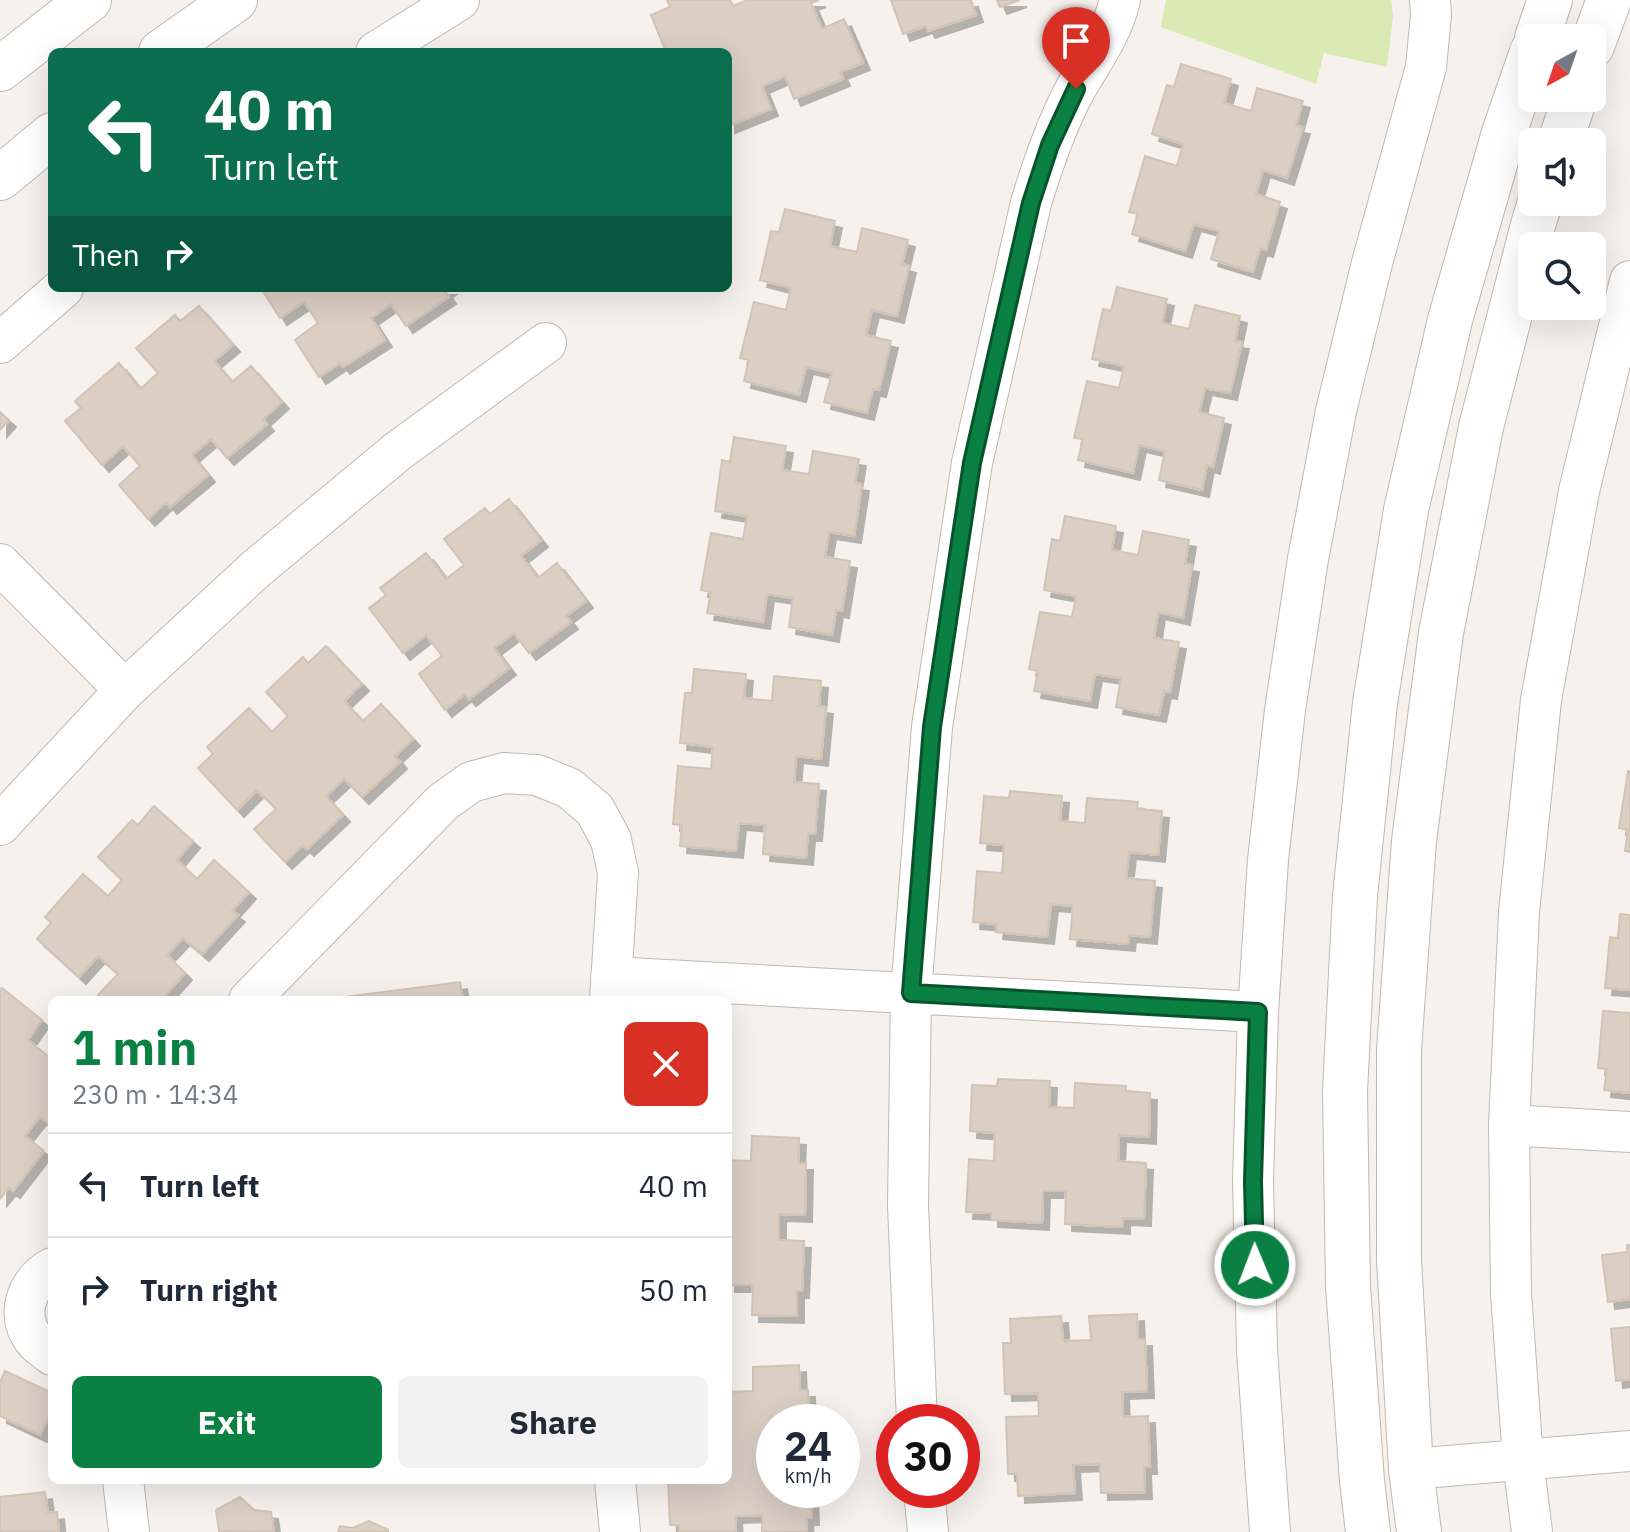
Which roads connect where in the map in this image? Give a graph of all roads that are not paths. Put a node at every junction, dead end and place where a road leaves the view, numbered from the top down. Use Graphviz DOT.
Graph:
graph roads {
  1 [pos="89,0"];
  2 [pos="235,0"];
  3 [pos="459,0"];
  4 [pos="1120,0"];
  5 [pos="1430,0"];
  6 [pos="1550,0"];
  7 [pos="1609,0"];
  8 [pos="1542,24"];
  9 [pos="1600,24"];
  10 [pos="167,48"];
  11 [pos="382,48"];
  12 [pos="0,69"];
  13 [pos="1518,92"];
  14 [pos="48,138"];
  15 [pos="0,178"];
  16 [pos="1536,216"];
  17 [pos="1630,283"];
  18 [pos="58,292"];
  19 [pos="0,343"];
  20 [pos="546,343"];
  21 [pos="0,564"];
  22 [pos="125,690"];
  23 [pos="0,825"];
  24 [pos="610,988"];
  25 [pos="911,993"];
  26 [pos="253,996"];
  27 [pos="1258,1012"];
  28 [pos="1509,1125"];
  29 [pos="1630,1132"];
  30 [pos="48,1270"];
  31 [pos="0,1320"];
  32 [pos="44,1349"];
  33 [pos="916,1404"];
  34 [pos="1630,1451"];
  35 [pos="1523,1460"];
  36 [pos="1411,1469"];
  37 [pos="123,1484"];
  38 [pos="615,1484"];
  39 [pos="926,1508"];
  40 [pos="129,1532"];
  41 [pos="620,1532"];
  42 [pos="928,1532"];
  43 [pos="1270,1532"];
  44 [pos="1368,1532"];
  45 [pos="1419,1532"];
  46 [pos="1532,1532"];
  1 -- 12 [label="street"];
  2 -- 10 [label="street"];
  3 -- 11 [label="street"];
  4 -- 25 [label="street"];
  5 -- 27 [label="street"];
  6 -- 8 [label="street"];
  7 -- 9 [label="street"];
  13 -- 44 [label="street"];
  14 -- 15 [label="street"];
  16 -- 36 [label="street"];
  17 -- 28 [label="street"];
  18 -- 19 [label="street"];
  20 -- 22 [label="street"];
  21 -- 22 [label="street"];
  22 -- 23 [label="street"];
  24 -- 25 [label="street"];
  24 -- 26 [label="street"];
  25 -- 27 [label="street"];
  25 -- 33 [label="street"];
  27 -- 43 [label="street"];
  28 -- 29 [label="street"];
  28 -- 35 [label="street"];
  30 -- 32 [label="street"];
  31 -- 32 [label="street"];
  34 -- 35 [label="street"];
  35 -- 36 [label="street"];
  35 -- 46 [label="street"];
  36 -- 45 [label="street"];
  37 -- 40 [label="street"];
  38 -- 41 [label="street"];
  39 -- 42 [label="street"];
}
